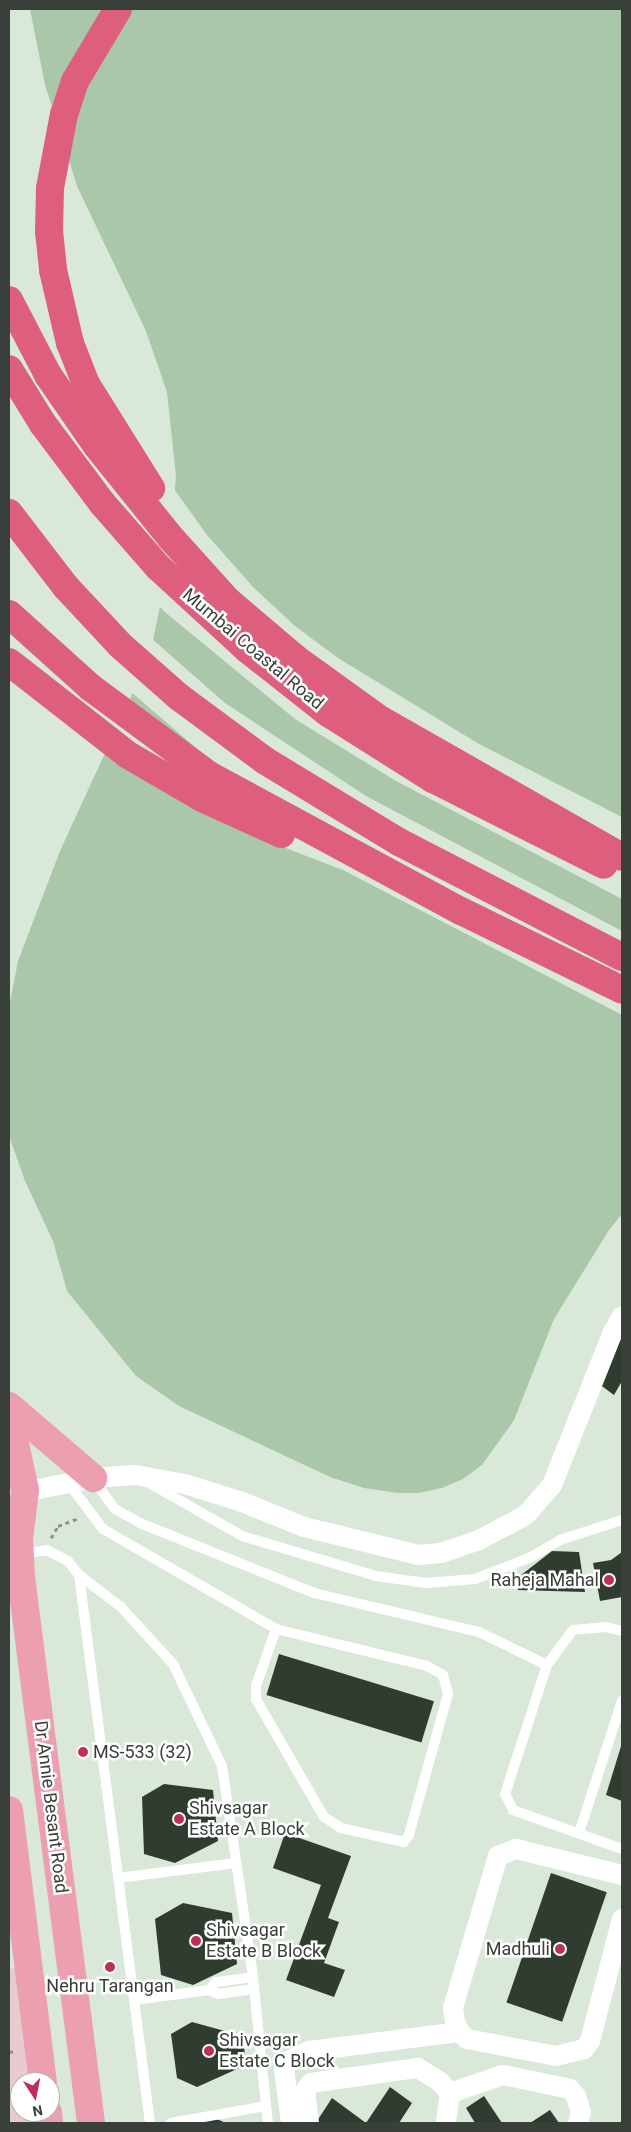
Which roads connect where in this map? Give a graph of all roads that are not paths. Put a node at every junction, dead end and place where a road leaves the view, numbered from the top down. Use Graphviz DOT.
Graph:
graph roads {
  1 [pos="118,9"];
  2 [pos="9,300"];
  3 [pos="9,369"];
  4 [pos="9,514"];
  5 [pos="225,598"];
  6 [pos="9,614"];
  7 [pos="9,662"];
  8 [pos="622,857"];
  9 [pos="359,858"];
  10 [pos="622,874"];
  11 [pos="622,957"];
  12 [pos="622,990"];
  13 [pos="622,1316"];
  14 [pos="9,1406"];
  15 [pos="9,1416"];
  16 [pos="135,1475"];
  17 [pos="81,1481"];
  18 [pos="17,1493"];
  19 [pos="622,1520"];
  20 [pos="20,1554"];
  21 [pos="79,1576"];
  22 [pos="276,1629"];
  23 [pos="622,1631"];
  24 [pos="547,1665"];
  25 [pos="622,1701"];
  26 [pos="9,1810"];
  27 [pos="579,1833"];
  28 [pos="11,1844"];
  29 [pos="622,1849"];
  30 [pos="236,1863"];
  31 [pos="622,1875"];
  32 [pos="118,1878"];
  33 [pos="14,1894"];
  34 [pos="622,1919"];
  35 [pos="253,1977"];
  36 [pos="254,1989"];
  37 [pos="209,1990"];
  38 [pos="134,2000"];
  39 [pos="460,2032"];
  40 [pos="41,2072"];
  41 [pos="450,2093"];
  42 [pos="266,2106"];
  43 [pos="91,2123"];
  44 [pos="150,2123"];
  45 [pos="171,2123"];
  46 [pos="268,2123"];
  47 [pos="291,2123"];
  48 [pos="308,2123"];
  49 [pos="446,2123"];
  50 [pos="578,2123"];
  1 -- 5 [label="highway"];
  2 -- 5 [label="highway"];
  3 -- 10 [label="highway, Mumbai Coastal Road"];
  4 -- 11 [label="highway"];
  5 -- 8 [label="highway"];
  6 -- 9 [label="highway"];
  7 -- 9 [label="highway"];
  9 -- 12 [label="highway"];
  13 -- 16 [label="street"];
  14 -- 17 [label="main road"];
  15 -- 18 [label="main road, Dr Annie Besant Road"];
  16 -- 17 [label="street"];
  16 -- 19 [label="lane"];
  17 -- 18 [label="street"];
  17 -- 22 [label="lane"];
  17 -- 24 [label="lane"];
  18 -- 20 [label="main road, Dr Annie Besant Road"];
  20 -- 21 [label="lane"];
  20 -- 43 [label="main road, Dr Annie Besant Road"];
  21 -- 30 [label="lane"];
  21 -- 32 [label="lane"];
  22 -- 22 [label="lane"];
  23 -- 24 [label="lane"];
  24 -- 27 [label="lane"];
  25 -- 27 [label="lane"];
  26 -- 28 [label="main road"];
  27 -- 29 [label="lane"];
  28 -- 33 [label="main road"];
  30 -- 32 [label="lane"];
  30 -- 35 [label="lane"];
  31 -- 39 [label="street"];
  32 -- 38 [label="lane"];
  33 -- 40 [label="main road"];
  34 -- 39 [label="street"];
  35 -- 36 [label="lane"];
  35 -- 37 [label="lane"];
  36 -- 37 [label="lane"];
  36 -- 42 [label="lane"];
  37 -- 38 [label="lane"];
  38 -- 44 [label="lane"];
  39 -- 47 [label="street"];
  41 -- 48 [label="street"];
  41 -- 49 [label="street"];
  41 -- 50 [label="street"];
  42 -- 45 [label="lane"];
  42 -- 46 [label="lane"];
}
